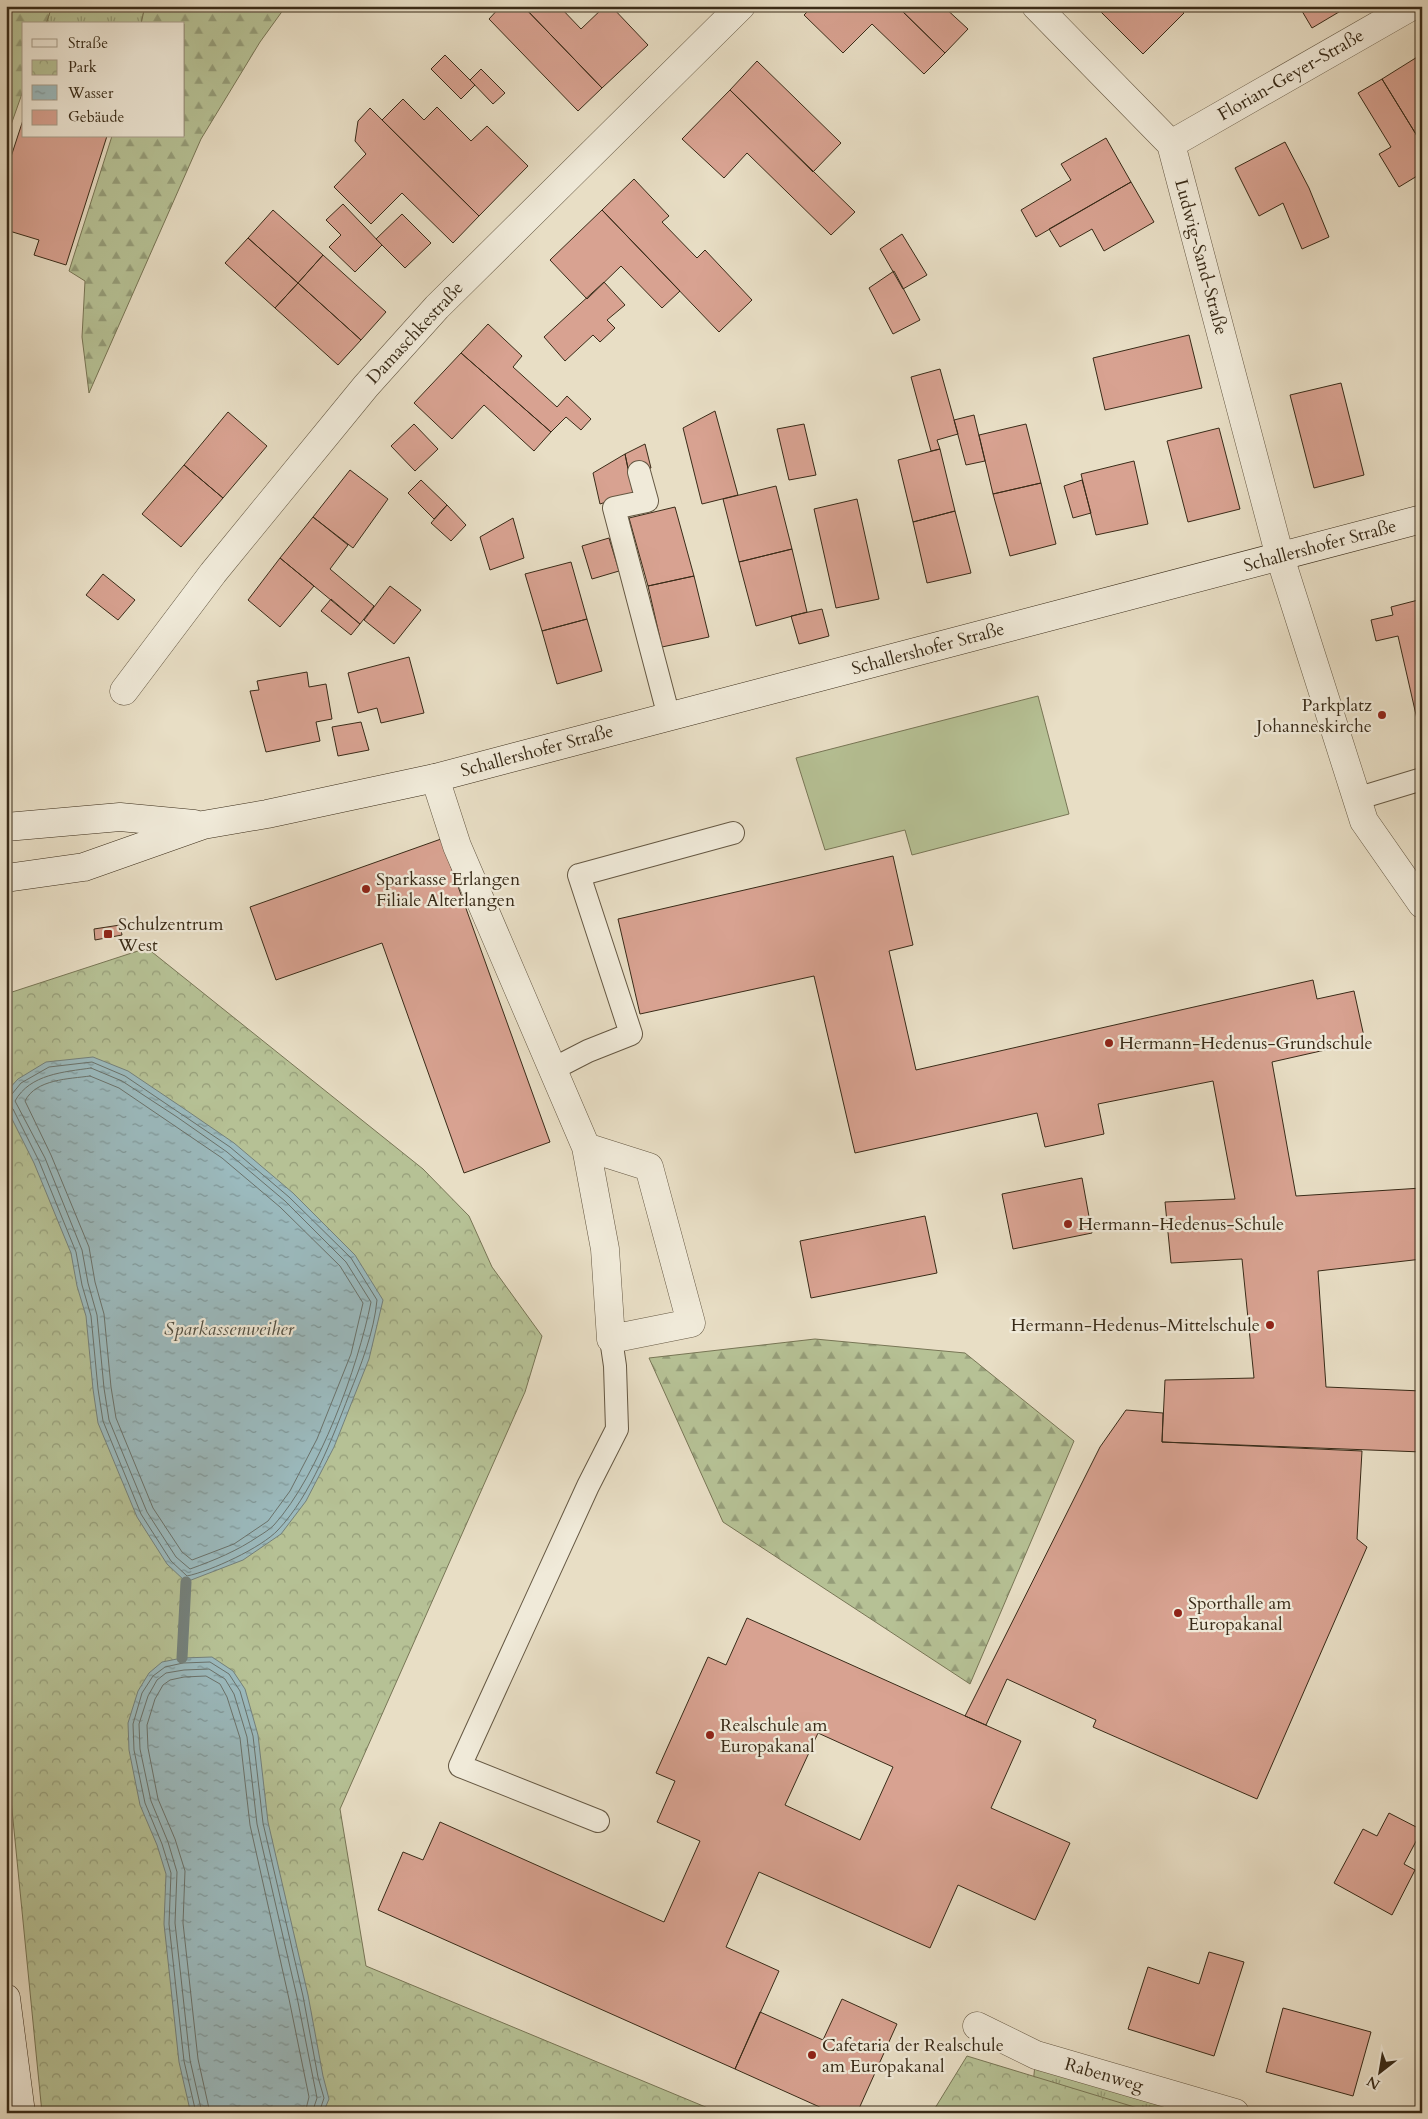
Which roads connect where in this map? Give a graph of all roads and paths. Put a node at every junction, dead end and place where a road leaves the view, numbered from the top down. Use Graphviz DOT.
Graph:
graph roads {
  1 [pos="741,6"];
  2 [pos="1036,6"];
  3 [pos="1412,6"];
  4 [pos="1171,144"];
  5 [pos="639,472"];
  6 [pos="1422,519"];
  7 [pos="1280,557"];
  8 [pos="124,691"];
  9 [pos="668,717"];
  10 [pos="435,778"];
  11 [pos="1422,779"];
  12 [pos="1356,799"];
  13 [pos="203,824"];
  14 [pos="6,827"];
  15 [pos="733,833"];
  16 [pos="6,878"];
  17 [pos="1422,904"];
  18 [pos="552,1069"];
  19 [pos="586,1147"];
  20 [pos="611,1339"];
  21 [pos="598,1822"];
  22 [pos="6,1998"];
  23 [pos="977,2026"];
  24 [pos="21,2113"];
  25 [pos="1235,2113"];
  1 -- 8 [label="street, Damaschkestraße"];
  2 -- 4 [label="street, Ludwig-Sand-Straße"];
  3 -- 4 [label="street, Florian-Geyer-Straße"];
  4 -- 7 [label="street, Ludwig-Sand-Straße"];
  5 -- 9 [label="lane"];
  6 -- 7 [label="street, Schallershofer Straße"];
  7 -- 9 [label="street, Schallershofer Straße"];
  7 -- 12 [label="street, Ludwig-Sand-Straße"];
  9 -- 10 [label="street, Schallershofer Straße"];
  10 -- 13 [label="street, Schallershofer Straße"];
  10 -- 18 [label="street, Schallershofer Straße"];
  11 -- 12 [label="lane"];
  12 -- 17 [label="street, Ludwig-Sand-Straße"];
  13 -- 14 [label="street, Schallershofer Straße"];
  13 -- 16 [label="street, Schallershofer Straße"];
  15 -- 18 [label="lane"];
  18 -- 19 [label="street, Schallershofer Straße"];
  19 -- 20 [label="street, Schallershofer Straße"];
  19 -- 20 [label="street"];
  20 -- 21 [label="lane"];
  22 -- 24 [label="street"];
  23 -- 25 [label="street, Rabenweg"];
}
